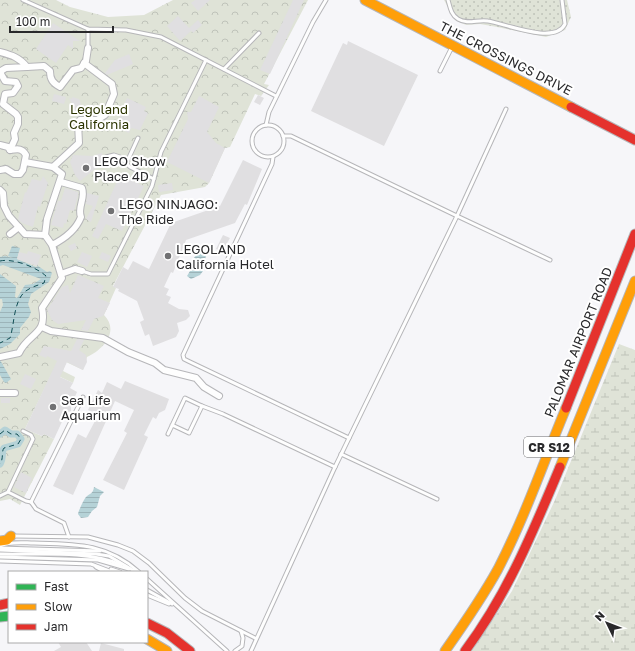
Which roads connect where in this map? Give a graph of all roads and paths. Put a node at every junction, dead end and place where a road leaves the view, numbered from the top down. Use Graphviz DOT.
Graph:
graph roads {
  1 [pos="23,0"];
  2 [pos="326,0"];
  3 [pos="365,0"];
  4 [pos="448,0"];
  5 [pos="562,0"];
  6 [pos="88,29"];
  7 [pos="259,32"];
  8 [pos="453,45"];
  9 [pos="88,48"];
  10 [pos="0,52"];
  11 [pos="206,60"];
  12 [pos="84,63"];
  13 [pos="27,67"];
  14 [pos="224,69"];
  15 [pos="440,71"];
  16 [pos="276,96"];
  17 [pos="506,109"];
  18 [pos="266,125"];
  19 [pos="283,136"];
  20 [pos="138,138"];
  21 [pos="635,140"];
  22 [pos="0,145"];
  23 [pos="10,150"];
  24 [pos="273,156"];
  25 [pos="106,157"];
  26 [pos="25,162"];
  27 [pos="126,164"];
  28 [pos="53,167"];
  29 [pos="0,170"];
  30 [pos="154,179"];
  31 [pos="61,182"];
  32 [pos="0,190"];
  33 [pos="456,216"];
  34 [pos="18,227"];
  35 [pos="10,234"];
  36 [pos="635,234"];
  37 [pos="45,235"];
  38 [pos="52,245"];
  39 [pos="550,260"];
  40 [pos="82,271"];
  41 [pos="61,274"];
  42 [pos="635,281"];
  43 [pos="42,328"];
  44 [pos="1,357"];
  45 [pos="0,393"];
  46 [pos="15,393"];
  47 [pos="219,396"];
  48 [pos="83,397"];
  49 [pos="202,406"];
  50 [pos="172,425"];
  51 [pos="23,432"];
  52 [pos="168,434"];
  53 [pos="349,438"];
  54 [pos="341,454"];
  55 [pos="335,467"];
  56 [pos="8,492"];
  57 [pos="0,496"];
  58 [pos="437,499"];
  59 [pos="31,502"];
  60 [pos="11,536"];
  61 [pos="69,537"];
  62 [pos="0,543"];
  63 [pos="0,554"];
  64 [pos="0,557"];
  65 [pos="0,561"];
  66 [pos="91,564"];
  67 [pos="97,568"];
  68 [pos="128,568"];
  69 [pos="105,570"];
  70 [pos="100,571"];
  71 [pos="135,571"];
  72 [pos="135,571"];
  73 [pos="136,571"];
  74 [pos="148,580"];
  75 [pos="148,588"];
  76 [pos="148,590"];
  77 [pos="151,591"];
  78 [pos="148,595"];
  79 [pos="177,608"];
  80 [pos="148,624"];
  81 [pos="241,631"];
  82 [pos="256,638"];
  83 [pos="148,640"];
  84 [pos="226,650"];
  85 [pos="167,651"];
  86 [pos="190,651"];
  87 [pos="234,651"];
  88 [pos="250,651"];
  89 [pos="445,651"];
  90 [pos="465,651"];
  1 -- 6 [label="lane"];
  2 -- 16 [label="lane"];
  3 -- 8 [label="main road, THE CROSSINGS DRIVE"];
  4 -- 5 [label="lane"];
  6 -- 9 [label="lane"];
  6 -- 11 [label="lane"];
  7 -- 14 [label="lane"];
  8 -- 15 [label="lane"];
  8 -- 21 [label="main road, THE CROSSINGS DRIVE"];
  9 -- 12 [label="street"];
  10 -- 13 [label="street"];
  11 -- 14 [label="lane"];
  11 -- 30 [label="lane"];
  12 -- 13 [label="street"];
  12 -- 28 [label="street"];
  13 -- 23 [label="street"];
  14 -- 16 [label="lane"];
  16 -- 18 [label="lane"];
  17 -- 33 [label="lane"];
  18 -- 19 [label="lane"];
  18 -- 24 [label="lane"];
  19 -- 24 [label="lane"];
  19 -- 33 [label="lane"];
  20 -- 27 [label="lane"];
  22 -- 23 [label="street"];
  23 -- 26 [label="street"];
  24 -- 53 [label="lane"];
  25 -- 27 [label="lane"];
  26 -- 28 [label="street"];
  26 -- 29 [label="street"];
  27 -- 30 [label="lane"];
  28 -- 31 [label="street"];
  30 -- 40 [label="lane"];
  31 -- 37 [label="street"];
  31 -- 38 [label="street"];
  32 -- 34 [label="street"];
  33 -- 39 [label="lane"];
  33 -- 53 [label="lane"];
  34 -- 35 [label="street"];
  34 -- 37 [label="street"];
  36 -- 89 [label="main road, PALOMAR AIRPORT ROAD / CR S12"];
  37 -- 38 [label="street"];
  38 -- 41 [label="street"];
  40 -- 41 [label="street"];
  41 -- 43 [label="street"];
  42 -- 90 [label="main road, CR S12"];
  43 -- 44 [label="street"];
  43 -- 47 [label="street"];
  45 -- 46 [label="street"];
  48 -- 59 [label="lane"];
  49 -- 50 [label="lane"];
  49 -- 50 [label="lane"];
  49 -- 55 [label="lane"];
  50 -- 52 [label="lane"];
  51 -- 56 [label="lane"];
  53 -- 54 [label="lane"];
  54 -- 55 [label="lane"];
  54 -- 58 [label="lane"];
  55 -- 82 [label="lane"];
  56 -- 57 [label="lane"];
  56 -- 59 [label="lane"];
  59 -- 61 [label="lane"];
  60 -- 61 [label="lane"];
  60 -- 62 [label="main road"];
  61 -- 81 [label="lane"];
  62 -- 71 [label="lane"];
  62 -- 73 [label="lane"];
  63 -- 68 [label="lane"];
  64 -- 68 [label="lane"];
  65 -- 66 [label="lane"];
  66 -- 67 [label="lane"];
  66 -- 69 [label="lane"];
  67 -- 69 [label="lane"];
  67 -- 70 [label="lane"];
  68 -- 72 [label="lane"];
  74 -- 79 [label="lane"];
  75 -- 77 [label="lane"];
  76 -- 77 [label="lane"];
  77 -- 79 [label="lane"];
  78 -- 79 [label="lane"];
  79 -- 84 [label="lane"];
  80 -- 86 [label="main road"];
  81 -- 82 [label="lane"];
  81 -- 87 [label="lane"];
  82 -- 88 [label="lane"];
  83 -- 85 [label="main road"];
  84 -- 87 [label="lane"];
}
